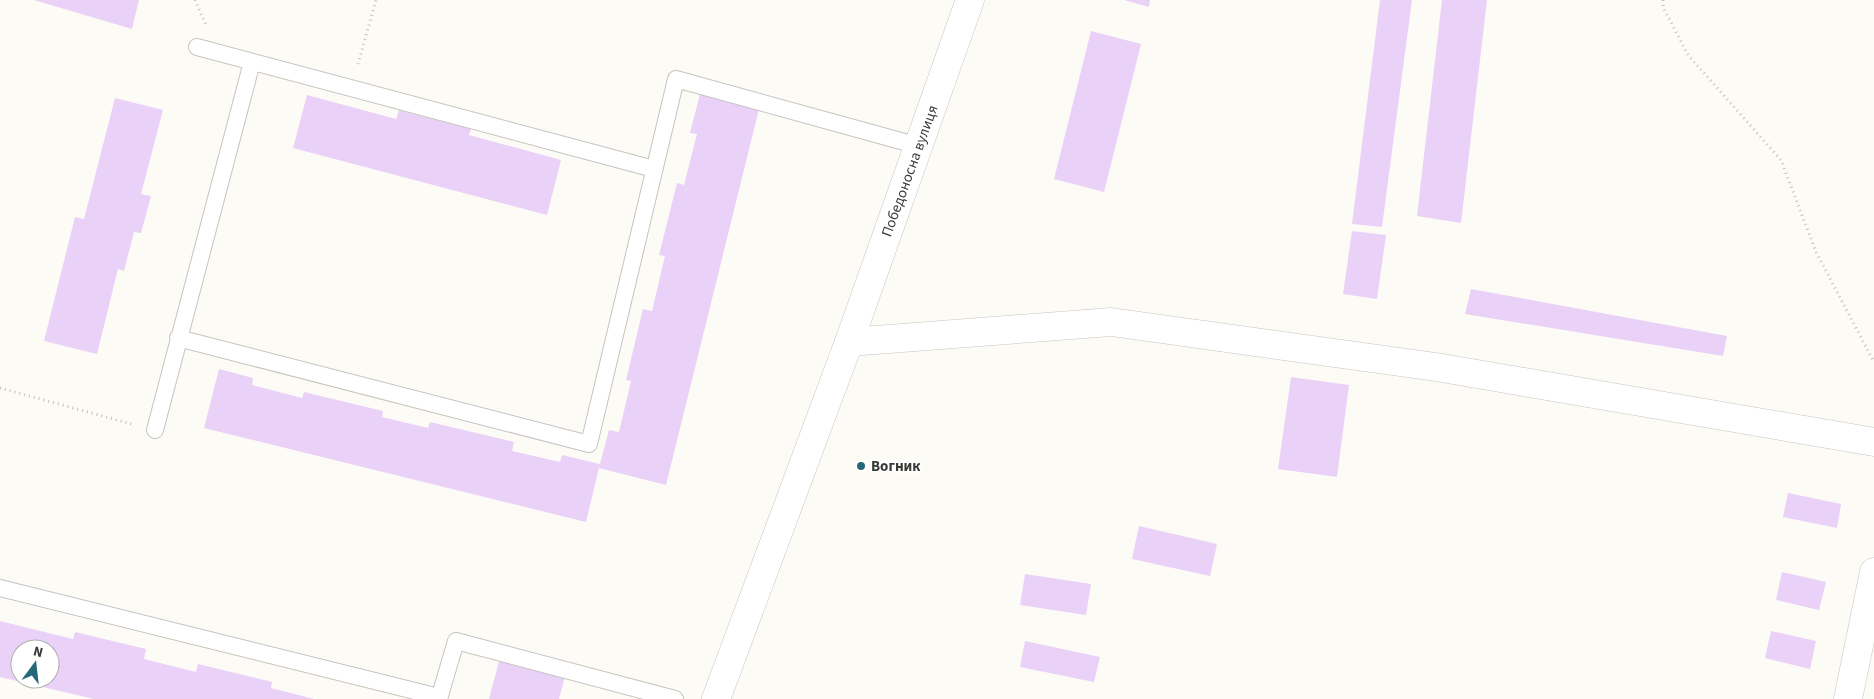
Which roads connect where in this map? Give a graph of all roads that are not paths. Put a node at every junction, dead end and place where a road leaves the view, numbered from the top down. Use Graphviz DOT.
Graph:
graph roads {
  1 [pos="970,0"];
  2 [pos="197,47"];
  3 [pos="252,62"];
  4 [pos="919,146"];
  5 [pos="654,169"];
  6 [pos="178,338"];
  7 [pos="849,342"];
  8 [pos="155,430"];
  9 [pos="1874,442"];
  10 [pos="1874,572"];
  11 [pos="0,588"];
  12 [pos="439,698"];
  13 [pos="676,699"];
  14 [pos="716,699"];
  15 [pos="1848,699"];
  1 -- 4 [label="street, Победоносна вулиця"];
  2 -- 3 [label="lane"];
  3 -- 5 [label="lane"];
  3 -- 6 [label="lane"];
  4 -- 5 [label="lane"];
  4 -- 7 [label="street, Победоносна вулиця"];
  5 -- 6 [label="lane"];
  6 -- 8 [label="lane"];
  7 -- 9 [label="street"];
  7 -- 14 [label="street, Победоносна вулиця"];
  10 -- 15 [label="street"];
  11 -- 12 [label="lane"];
  12 -- 13 [label="lane"];
}
